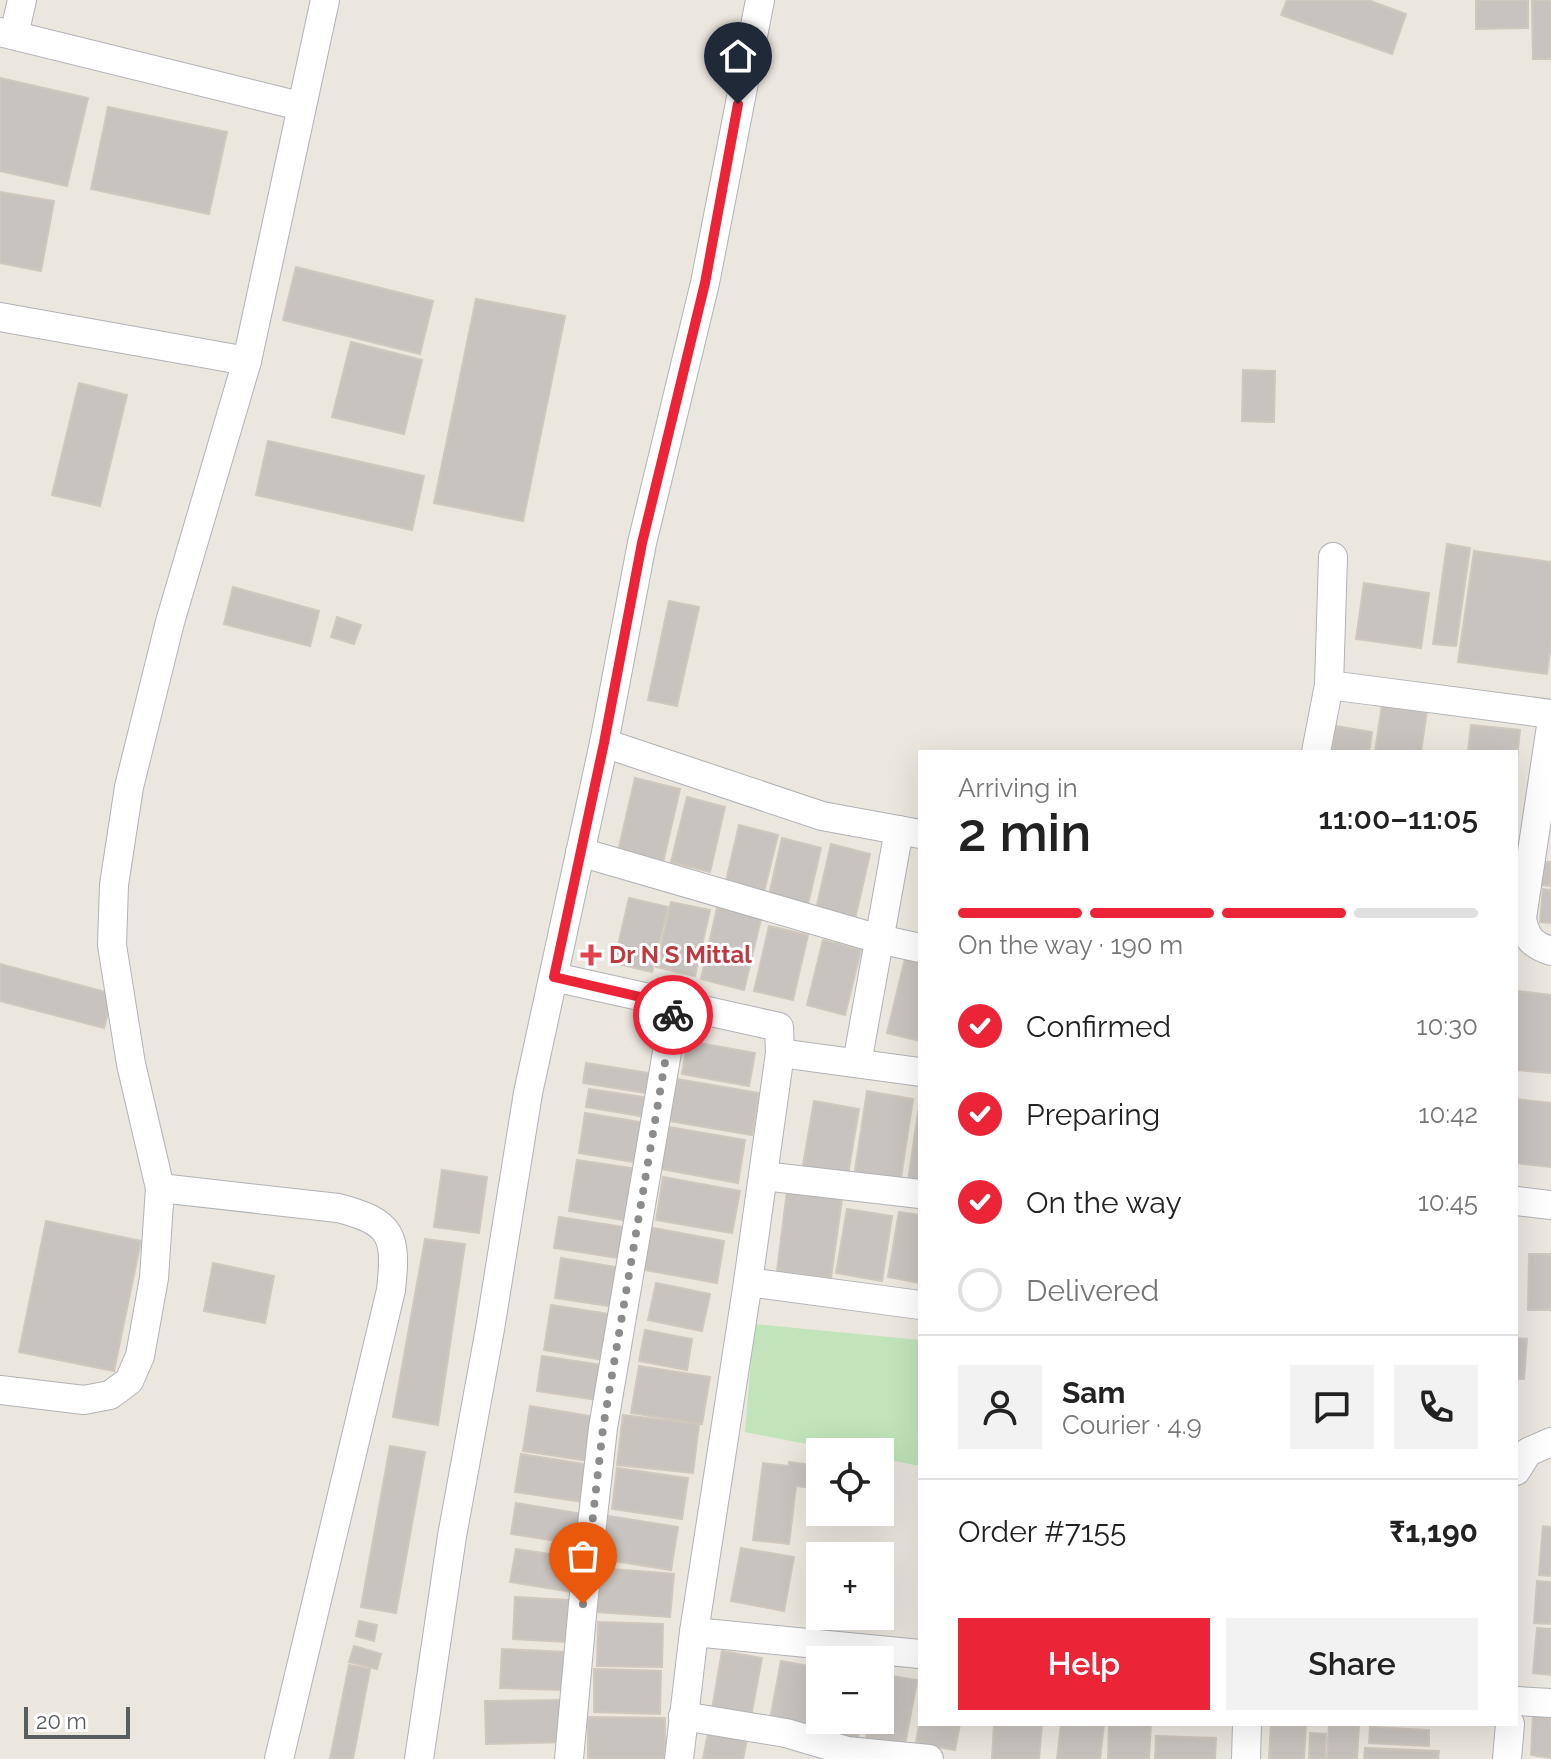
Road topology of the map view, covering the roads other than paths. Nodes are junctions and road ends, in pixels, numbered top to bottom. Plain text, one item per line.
1 (22, 0) edge
2 (325, 0) edge
3 (760, 0) edge
4 (7, 34) edge
5 (300, 106) junction
6 (0, 317) edge
7 (247, 361) junction
8 (1333, 557) dead end
9 (1329, 685) junction
10 (1551, 714) edge
11 (1551, 726) edge
12 (604, 743) junction
13 (1316, 750) edge
14 (909, 832) edge
15 (580, 852) junction
16 (879, 939) junction
17 (918, 948) edge
18 (1551, 951) edge
19 (554, 977) junction
20 (675, 1005) junction
21 (780, 1053) junction
22 (857, 1063) junction
23 (918, 1072) edge
24 (763, 1176) junction
25 (160, 1188) junction
26 (918, 1194) edge
27 (1518, 1201) edge
28 (1551, 1205) edge
29 (748, 1282) junction
30 (918, 1305) edge
31 (0, 1390) edge
32 (1551, 1442) edge
33 (1518, 1468) edge
34 (694, 1632) junction
35 (918, 1654) edge
36 (1518, 1701) edge
37 (1551, 1703) edge
38 (683, 1716) junction
39 (1247, 1726) edge
40 (1510, 1726) edge
41 (279, 1759) edge
42 (419, 1759) edge
43 (569, 1759) edge
44 (679, 1759) edge
45 (929, 1759) edge
46 (1246, 1759) edge
47 (1507, 1759) edge

1 - 4 street
2 - 5 street
3 - 12 street
4 - 5 street
5 - 7 street
6 - 7 street
7 - 25 street
8 - 9 street
9 - 10 street
9 - 13 street
11 - 18 street
12 - 14 street
12 - 15 street
14 - 16 street
15 - 16 street
15 - 19 street
16 - 17 street
16 - 22 street
19 - 20 street
19 - 42 street
20 - 21 street
20 - 43 street
21 - 22 street
21 - 24 street
22 - 23 street
24 - 26 street
24 - 29 street
25 - 31 street
25 - 41 street
27 - 28 street
29 - 30 street
29 - 34 street
32 - 33 street
34 - 35 street
34 - 38 street
36 - 37 street
38 - 44 street
38 - 45 street
39 - 46 street
40 - 47 street

